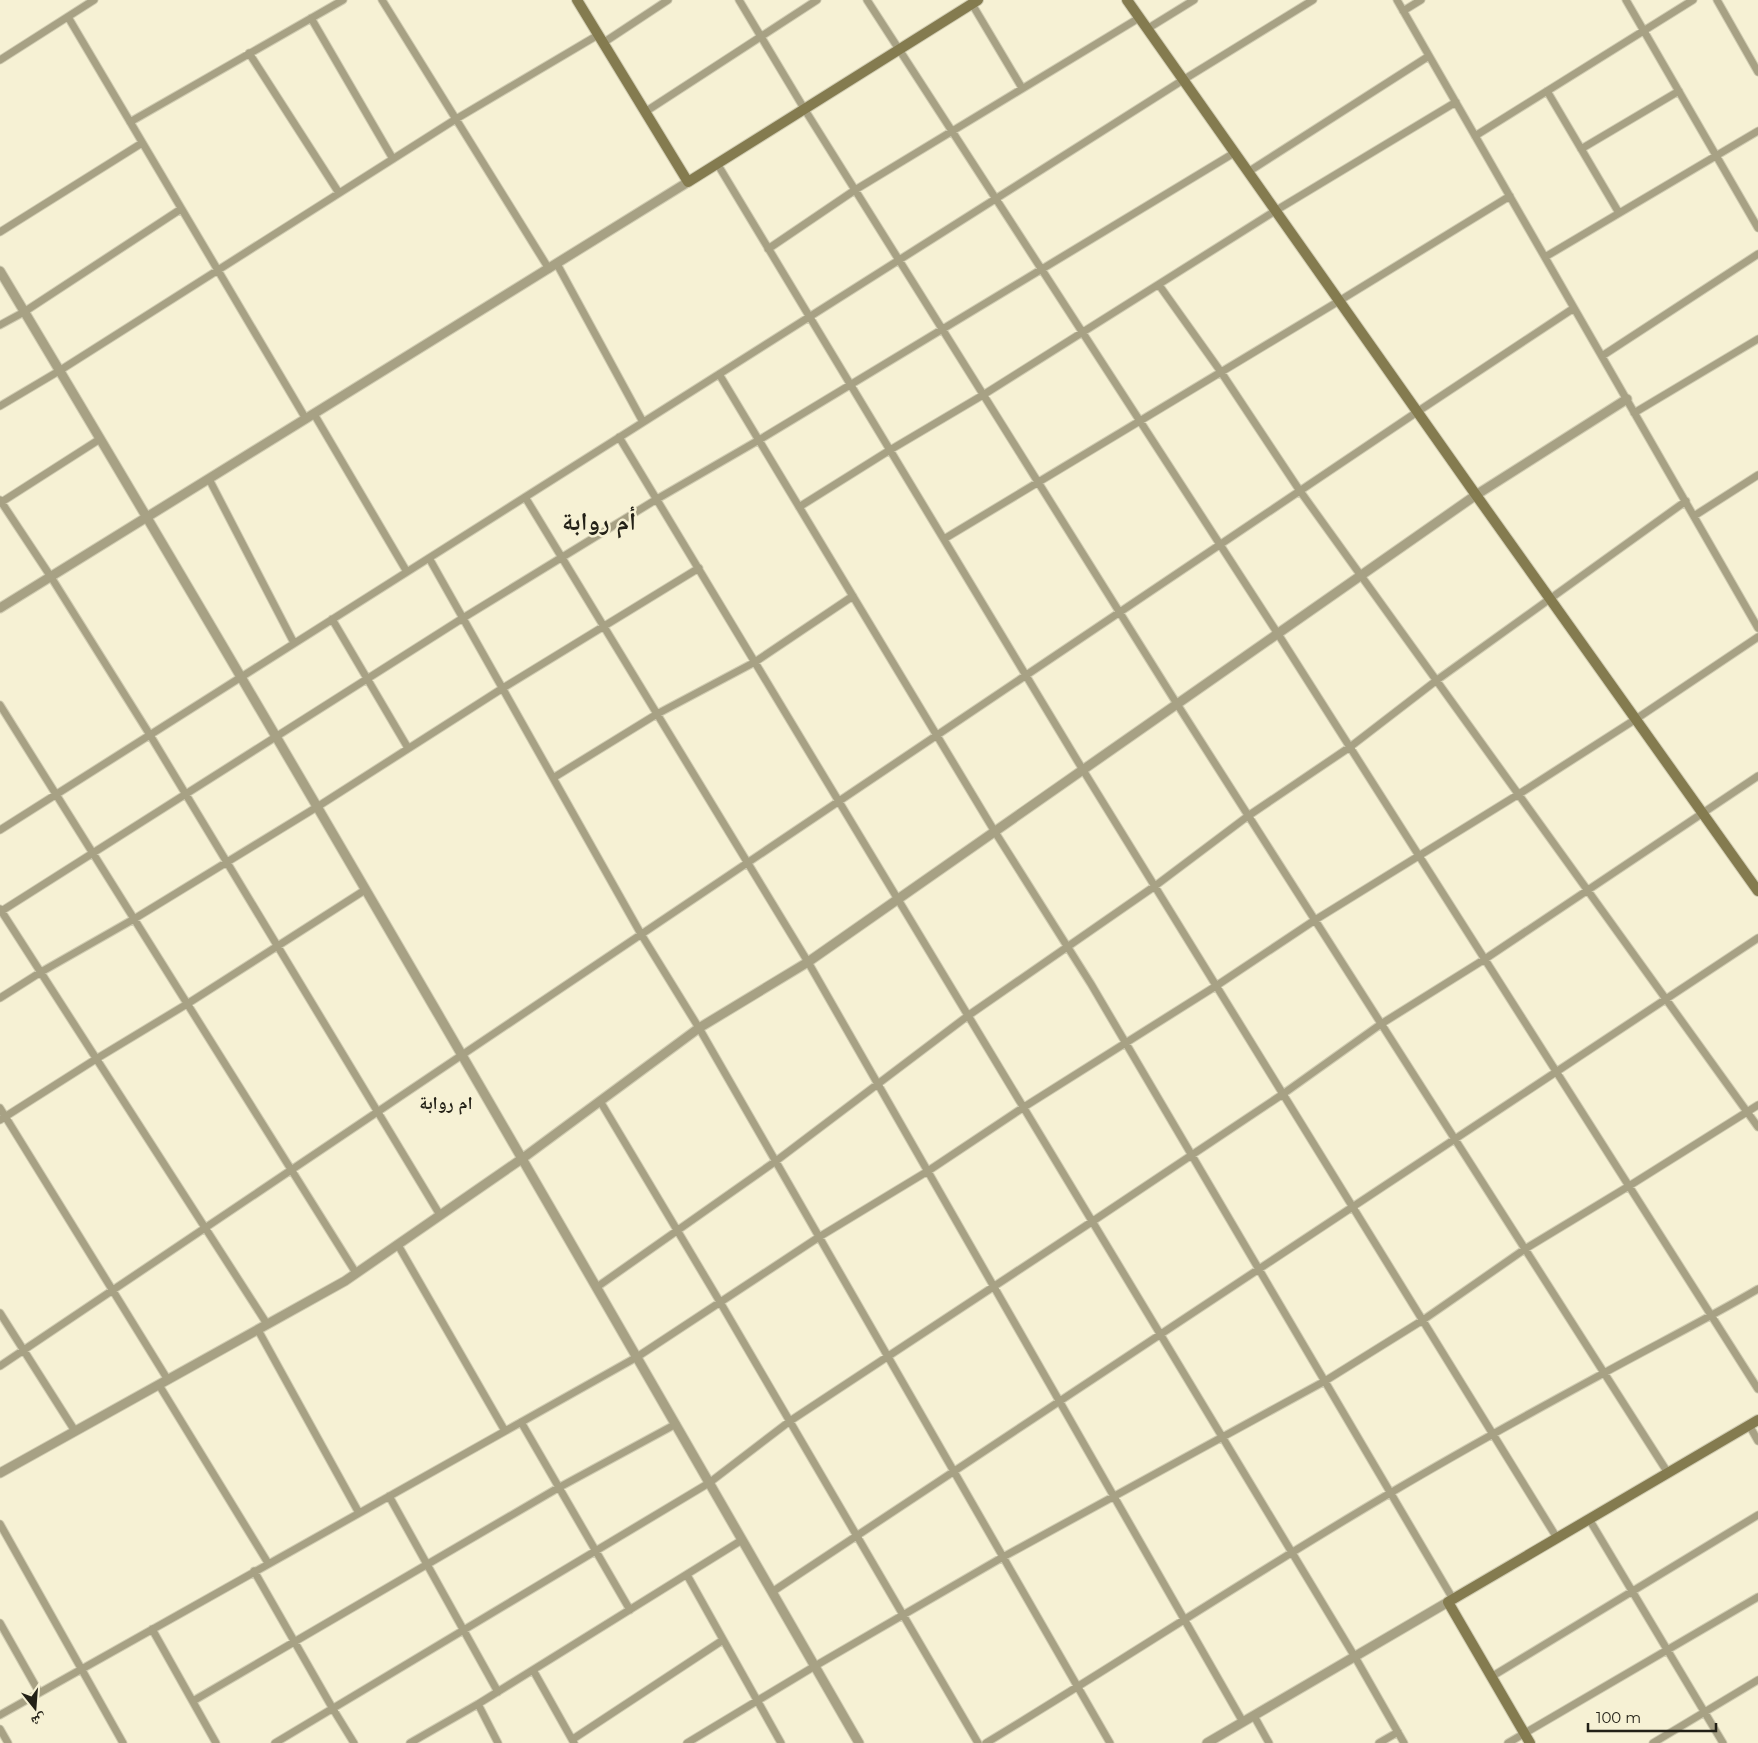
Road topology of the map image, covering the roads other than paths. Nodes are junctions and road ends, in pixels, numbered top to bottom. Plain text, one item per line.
1 (94, 0) edge
2 (343, 0) edge
3 (382, 0) edge
4 (577, 0) edge
5 (668, 0) edge
6 (739, 0) edge
7 (817, 0) edge
8 (867, 0) edge
9 (1126, 0) edge
10 (1194, 0) edge
11 (1313, 0) edge
12 (1397, 0) edge
13 (1422, 0) edge
14 (1626, 0) edge
15 (1693, 0) edge
16 (1717, 0) edge
17 (975, 2) edge
18 (1403, 11) junction
19 (68, 17) junction
20 (310, 18) junction
21 (1139, 18) junction
22 (1147, 30) junction
23 (1643, 31) junction
24 (761, 37) junction
25 (600, 39) junction
26 (899, 50) junction
27 (250, 54) junction
28 (1429, 56) junction
29 (0, 60) edge
30 (1758, 72) edge
31 (1183, 80) junction
32 (1022, 88) junction
33 (1547, 91) junction
34 (1679, 92) junction
35 (1456, 102) junction
36 (805, 110) junction
37 (645, 112) junction
38 (456, 119) junction
39 (130, 122) junction
40 (952, 131) junction
41 (1758, 131) edge
42 (1476, 136) junction
43 (142, 143) junction
44 (1581, 149) junction
45 (1234, 153) junction
46 (1716, 156) junction
47 (393, 159) junction
48 (718, 165) junction
49 (1248, 172) junction
50 (688, 182) junction
51 (855, 190) junction
52 (339, 193) junction
53 (1510, 196) junction
54 (995, 198) junction
55 (181, 209) junction
56 (1275, 211) junction
57 (1618, 213) junction
58 (1758, 228) edge
59 (0, 232) edge
60 (768, 248) junction
61 (1758, 254) edge
62 (1545, 257) junction
63 (899, 260) junction
64 (553, 267) junction
65 (217, 270) junction
66 (1042, 270) junction
67 (0, 272) edge
68 (1159, 285) junction
69 (1339, 301) junction
70 (1574, 308) junction
71 (24, 312) junction
72 (809, 316) junction
73 (0, 325) edge
74 (942, 329) junction
75 (1083, 333) junction
76 (1758, 339) edge
77 (1602, 356) junction
78 (59, 370) junction
79 (1221, 372) junction
80 (719, 374) junction
81 (850, 385) junction
82 (983, 395) junction
83 (1626, 399) junction
84 (0, 406) edge
85 (1417, 412) junction
86 (1634, 413) junction
87 (314, 414) junction
88 (306, 419) junction
89 (1140, 421) junction
90 (644, 422) junction
91 (619, 437) junction
92 (100, 439) junction
93 (759, 440) junction
94 (890, 450) junction
95 (1758, 475) edge
96 (209, 479) junction
97 (1038, 482) junction
98 (1300, 491) junction
99 (1476, 495) junction
100 (525, 497) junction
101 (657, 499) junction
102 (1686, 501) junction
103 (0, 502) edge
104 (799, 507) junction
105 (1694, 516) junction
106 (147, 517) junction
107 (944, 539) junction
108 (1220, 544) junction
109 (562, 557) junction
110 (429, 558) junction
111 (698, 568) junction
112 (407, 572) junction
113 (1362, 575) junction
114 (51, 577) junction
115 (853, 596) junction
116 (1551, 600) junction
117 (0, 608) edge
118 (1119, 612) junction
119 (463, 618) junction
120 (332, 619) junction
121 (604, 626) junction
122 (1758, 628) edge
123 (1278, 634) junction
124 (1758, 637) edge
125 (294, 644) junction
126 (756, 662) junction
127 (1026, 675) junction
128 (241, 677) junction
129 (368, 678) junction
130 (1437, 680) junction
131 (502, 688) junction
132 (1177, 704) junction
133 (0, 705) edge
134 (657, 714) junction
135 (1636, 720) junction
136 (150, 735) junction
137 (936, 735) junction
138 (275, 736) junction
139 (1350, 747) junction
140 (408, 748) junction
141 (1083, 770) junction
142 (1758, 776) edge
143 (553, 778) junction
144 (56, 794) junction
145 (1519, 794) junction
146 (187, 795) junction
147 (840, 800) junction
148 (317, 807) junction
149 (1703, 814) junction
150 (1248, 816) junction
151 (0, 830) edge
152 (995, 832) junction
153 (93, 853) junction
154 (1418, 855) junction
155 (227, 862) junction
156 (748, 862) junction
157 (1155, 886) junction
158 (366, 890) junction
159 (1588, 890) junction
160 (1758, 891) edge
161 (899, 899) junction
162 (1, 911) edge
163 (134, 918) junction
164 (1315, 920) junction
165 (641, 934) junction
166 (1758, 938) edge
167 (278, 946) junction
168 (1067, 946) junction
169 (1485, 959) junction
170 (808, 962) junction
171 (40, 972) junction
172 (1216, 986) junction
173 (0, 998) edge
174 (1666, 999) junction
175 (187, 1004) junction
176 (969, 1015) junction
177 (1382, 1024) junction
178 (699, 1028) junction
179 (1126, 1043) junction
180 (462, 1054) junction
181 (96, 1059) junction
182 (1556, 1072) junction
183 (878, 1084) junction
184 (1283, 1094) junction
185 (600, 1101) junction
186 (1758, 1105) edge
187 (1024, 1107) junction
188 (0, 1108) edge
189 (378, 1111) junction
190 (1747, 1112) junction
191 (3, 1118) edge
192 (1758, 1127) edge
193 (1455, 1139) junction
194 (1192, 1154) junction
195 (523, 1158) junction
196 (776, 1161) junction
197 (291, 1170) junction
198 (928, 1171) junction
199 (1629, 1186) junction
200 (1353, 1207) junction
201 (440, 1215) junction
202 (1093, 1221) junction
203 (205, 1228) junction
204 (678, 1231) junction
205 (819, 1236) junction
206 (398, 1245) junction
207 (1525, 1248) junction
208 (1259, 1269) junction
209 (356, 1274) junction
210 (993, 1286) junction
211 (597, 1287) junction
212 (1758, 1289) edge
213 (113, 1290) junction
214 (720, 1302) junction
215 (0, 1313) edge
216 (1712, 1316) junction
217 (1423, 1320) junction
218 (267, 1324) junction
219 (258, 1330) junction
220 (1161, 1334) junction
221 (24, 1350) junction
222 (888, 1356) junction
223 (637, 1357) junction
224 (0, 1366) edge
225 (1604, 1373) junction
226 (168, 1380) junction
227 (1325, 1381) junction
228 (159, 1386) junction
229 (1758, 1389) edge
230 (1060, 1401) junction
231 (790, 1421) junction
232 (520, 1422) junction
233 (1754, 1423) edge
234 (676, 1424) junction
235 (75, 1431) junction
236 (505, 1431) junction
237 (1493, 1434) junction
238 (1223, 1437) junction
239 (1758, 1441) edge
240 (954, 1472) junction
241 (0, 1473) edge
242 (1668, 1473) junction
243 (710, 1483) junction
244 (558, 1488) junction
245 (1391, 1492) junction
246 (389, 1496) junction
247 (1114, 1497) junction
248 (359, 1513) junction
249 (1758, 1515) edge
250 (1589, 1519) junction
251 (0, 1524) edge
252 (857, 1536) junction
253 (1557, 1538) junction
254 (742, 1540) junction
255 (594, 1552) junction
256 (1293, 1553) junction
257 (1003, 1557) junction
258 (268, 1563) junction
259 (428, 1566) junction
260 (254, 1571) junction
261 (687, 1575) junction
262 (1632, 1591) junction
263 (772, 1592) junction
264 (1758, 1597) edge
265 (1450, 1601) junction
266 (630, 1610) junction
267 (903, 1615) junction
268 (1184, 1619) junction
269 (0, 1623) edge
270 (152, 1629) junction
271 (464, 1630) junction
272 (2, 1632) edge
273 (723, 1640) junction
274 (294, 1641) junction
275 (1667, 1650) junction
276 (1355, 1657) junction
277 (815, 1666) junction
278 (81, 1668) junction
279 (533, 1670) junction
280 (1492, 1677) junction
281 (1758, 1680) edge
282 (1078, 1687) junction
283 (39, 1692) junction
284 (498, 1692) junction
285 (193, 1701) junction
286 (757, 1701) junction
287 (478, 1704) junction
288 (333, 1708) junction
289 (1704, 1712) junction
290 (0, 1715) edge
291 (1254, 1716) junction
292 (1243, 1722) junction
293 (0, 1729) edge
294 (1398, 1732) junction
295 (1524, 1733) junction
296 (574, 1741) edge
297 (8, 1743) edge
298 (123, 1743) edge
299 (216, 1743) edge
300 (275, 1743) edge
301 (354, 1743) edge
302 (410, 1743) edge
303 (498, 1743) edge
304 (687, 1743) edge
305 (781, 1743) edge
306 (859, 1743) edge
307 (978, 1743) edge
308 (986, 1743) edge
309 (1110, 1743) edge
310 (1207, 1743) edge
311 (1269, 1743) edge
312 (1379, 1743) edge
313 (1404, 1743) edge
314 (1508, 1743) edge
315 (1530, 1743) edge
316 (1653, 1743) edge
317 (1723, 1743) edge

1 - 19 street
2 - 20 street
3 - 38 street
4 - 25 main road
5 - 25 street
6 - 24 street
7 - 24 street
8 - 26 street
9 - 21 main road
10 - 22 street
11 - 31 street
12 - 18 street
13 - 18 street
14 - 23 street
15 - 23 street
16 - 30 street
17 - 26 main road
17 - 32 street
18 - 28 street
19 - 29 street
19 - 39 street
20 - 27 street
20 - 47 street
21 - 22 main road
21 - 32 street
22 - 31 main road
23 - 33 street
23 - 34 street
24 - 36 street
24 - 37 street
25 - 37 main road
25 - 38 street
26 - 36 main road
26 - 40 street
27 - 39 street
27 - 52 street
28 - 35 street
28 - 49 street
31 - 45 main road
31 - 54 street
32 - 40 street
33 - 42 street
33 - 44 street
34 - 44 street
34 - 46 street
35 - 42 street
35 - 56 street
36 - 48 main road
36 - 51 street
37 - 50 main road
38 - 47 street
38 - 64 street
39 - 43 street
40 - 51 street
40 - 54 street
41 - 46 street
42 - 53 street
43 - 55 street
43 - 59 street
44 - 57 street
45 - 49 main road
45 - 66 street
46 - 57 street
46 - 58 street
47 - 52 street
48 - 50 main road
48 - 60 street
49 - 56 main road
50 - 64 street
51 - 60 street
51 - 63 street
52 - 65 street
53 - 62 street
53 - 69 street
54 - 63 street
54 - 66 street
55 - 65 street
55 - 71 street
56 - 68 street
56 - 69 main road
57 - 62 street
60 - 72 street
61 - 77 street
62 - 70 street
63 - 72 street
63 - 74 street
64 - 87 street
64 - 90 street
65 - 78 street
65 - 88 street
66 - 74 street
66 - 75 street
67 - 71 street
68 - 75 street
68 - 79 street
69 - 79 street
69 - 85 main road
70 - 77 street
70 - 85 street
71 - 73 street
71 - 78 street
72 - 80 street
72 - 81 street
74 - 81 street
74 - 82 street
75 - 82 street
75 - 89 street
76 - 86 street
77 - 83 street
78 - 84 street
78 - 92 street
79 - 89 street
79 - 98 street
80 - 90 street
80 - 93 street
81 - 93 street
81 - 94 street
82 - 94 street
82 - 97 street
83 - 86 street
83 - 99 street
85 - 98 street
85 - 99 main road
86 - 102 street
87 - 88 street
87 - 112 street
88 - 96 street
89 - 97 street
89 - 108 street
90 - 91 street
91 - 100 street
91 - 101 street
92 - 103 street
92 - 106 street
93 - 101 street
93 - 104 street
94 - 104 street
94 - 107 street
95 - 105 street
96 - 106 street
96 - 125 street
97 - 107 street
97 - 118 street
98 - 108 street
98 - 113 street
99 - 113 street
99 - 116 main road
100 - 109 street
100 - 110 street
101 - 109 street
101 - 111 street
102 - 105 street
102 - 116 street
103 - 114 street
104 - 115 street
105 - 122 street
106 - 114 street
106 - 128 street
107 - 127 street
108 - 118 street
108 - 123 street
109 - 119 street
109 - 121 street
110 - 112 street
110 - 119 street
111 - 121 street
111 - 126 street
112 - 120 street
113 - 123 street
113 - 130 street
114 - 117 street
114 - 136 street
115 - 126 street
115 - 137 street
116 - 130 street
116 - 135 main road
118 - 127 street
118 - 132 street
119 - 129 street
119 - 131 street
120 - 125 street
120 - 129 street
121 - 131 street
121 - 134 street
123 - 132 street
123 - 139 street
124 - 135 street
125 - 128 street
126 - 134 street
126 - 147 street
127 - 137 street
127 - 141 street
128 - 136 street
128 - 138 street
129 - 138 street
129 - 140 street
130 - 139 street
130 - 145 street
131 - 140 street
131 - 143 street
132 - 141 street
132 - 150 street
133 - 144 street
134 - 143 street
134 - 156 street
135 - 145 street
135 - 149 main road
136 - 144 street
136 - 146 street
137 - 147 street
137 - 152 street
138 - 146 street
138 - 148 street
139 - 150 street
139 - 154 street
140 - 148 street
141 - 152 street
141 - 157 street
142 - 149 street
143 - 165 street
144 - 151 street
144 - 153 street
145 - 154 street
145 - 159 street
146 - 153 street
146 - 155 street
147 - 156 street
147 - 161 street
148 - 155 street
148 - 158 street
149 - 159 street
149 - 160 main road
150 - 157 street
150 - 164 street
152 - 161 street
152 - 168 street
153 - 162 street
153 - 163 street
154 - 164 street
154 - 169 street
155 - 163 street
155 - 167 street
156 - 165 street
156 - 170 street
157 - 168 street
157 - 172 street
158 - 167 street
158 - 180 street
159 - 169 street
159 - 174 street
161 - 170 street
161 - 176 street
162 - 171 street
163 - 171 street
163 - 175 street
164 - 172 street
164 - 177 street
165 - 178 street
165 - 180 street
166 - 174 street
167 - 175 street
167 - 189 street
168 - 176 street
168 - 179 street
169 - 177 street
169 - 182 street
170 - 178 street
170 - 183 street
171 - 173 street
171 - 181 street
172 - 179 street
172 - 184 street
174 - 182 street
174 - 190 street
175 - 181 street
175 - 197 street
176 - 183 street
176 - 187 street
177 - 184 street
177 - 193 street
178 - 185 street
178 - 196 street
179 - 187 street
179 - 194 street
180 - 189 street
180 - 195 street
181 - 191 street
181 - 203 street
182 - 193 street
182 - 199 street
183 - 196 street
183 - 198 street
184 - 194 street
184 - 200 street
185 - 195 street
185 - 204 street
186 - 190 street
187 - 198 street
187 - 202 street
188 - 191 street
189 - 197 street
189 - 201 street
190 - 192 street
190 - 199 street
191 - 213 street
193 - 200 street
193 - 207 street
194 - 202 street
194 - 208 street
195 - 201 street
195 - 211 street
196 - 204 street
196 - 205 street
197 - 203 street
197 - 209 street
198 - 205 street
198 - 210 street
199 - 207 street
199 - 216 street
200 - 208 street
200 - 217 street
201 - 206 street
202 - 210 street
202 - 220 street
203 - 213 street
203 - 218 street
204 - 211 street
204 - 214 street
205 - 214 street
205 - 222 street
206 - 209 street
206 - 236 street
207 - 217 street
207 - 225 street
208 - 220 street
208 - 227 street
209 - 218 street
210 - 222 street
210 - 230 street
211 - 223 street
212 - 216 street
213 - 221 street
213 - 226 street
214 - 223 street
214 - 231 street
215 - 221 street
216 - 225 street
216 - 229 street
217 - 227 street
217 - 237 street
218 - 219 street
219 - 226 street
219 - 248 street
220 - 230 street
220 - 238 street
221 - 224 street
221 - 235 street
222 - 231 street
222 - 240 street
223 - 232 street
223 - 234 street
225 - 237 street
225 - 242 street
226 - 228 street
227 - 238 street
227 - 245 street
228 - 235 street
228 - 258 street
230 - 240 street
230 - 247 street
231 - 243 street
231 - 252 street
232 - 236 street
232 - 244 street
233 - 239 street
233 - 242 main road
234 - 243 street
234 - 244 street
235 - 241 street
236 - 246 street
237 - 245 street
237 - 253 street
238 - 247 street
238 - 256 street
240 - 252 street
240 - 257 street
242 - 250 main road
243 - 254 street
243 - 255 street
244 - 255 street
244 - 259 street
245 - 256 street
245 - 265 street
246 - 248 street
246 - 259 street
247 - 257 street
247 - 268 street
248 - 258 street
249 - 262 street
250 - 253 main road
250 - 262 street
251 - 278 street
252 - 263 street
252 - 267 street
253 - 265 main road
254 - 261 street
254 - 263 street
255 - 266 street
255 - 271 street
256 - 268 street
256 - 276 street
257 - 267 street
257 - 282 street
258 - 260 street
259 - 271 street
259 - 274 street
260 - 270 street
260 - 274 street
261 - 266 street
261 - 273 street
262 - 275 street
262 - 280 street
263 - 277 street
264 - 275 street
265 - 276 street
265 - 280 main road
266 - 279 street
267 - 277 street
267 - 307 street
268 - 282 street
268 - 292 street
269 - 272 street
270 - 278 street
270 - 285 street
271 - 284 street
271 - 288 street
272 - 283 street
273 - 286 street
273 - 296 street
274 - 285 street
274 - 288 street
275 - 289 street
275 - 295 street
276 - 291 street
276 - 294 street
277 - 286 street
277 - 306 street
278 - 283 street
278 - 298 street
279 - 284 street
279 - 296 street
280 - 295 main road
281 - 289 street
282 - 308 street
282 - 309 street
283 - 290 street
284 - 287 street
285 - 299 street
286 - 304 street
286 - 305 street
287 - 302 street
287 - 303 street
288 - 300 street
288 - 301 street
289 - 316 street
289 - 317 street
291 - 292 street
291 - 311 street
292 - 310 street
293 - 297 street
294 - 312 street
294 - 313 street
295 - 314 street
295 - 315 main road

